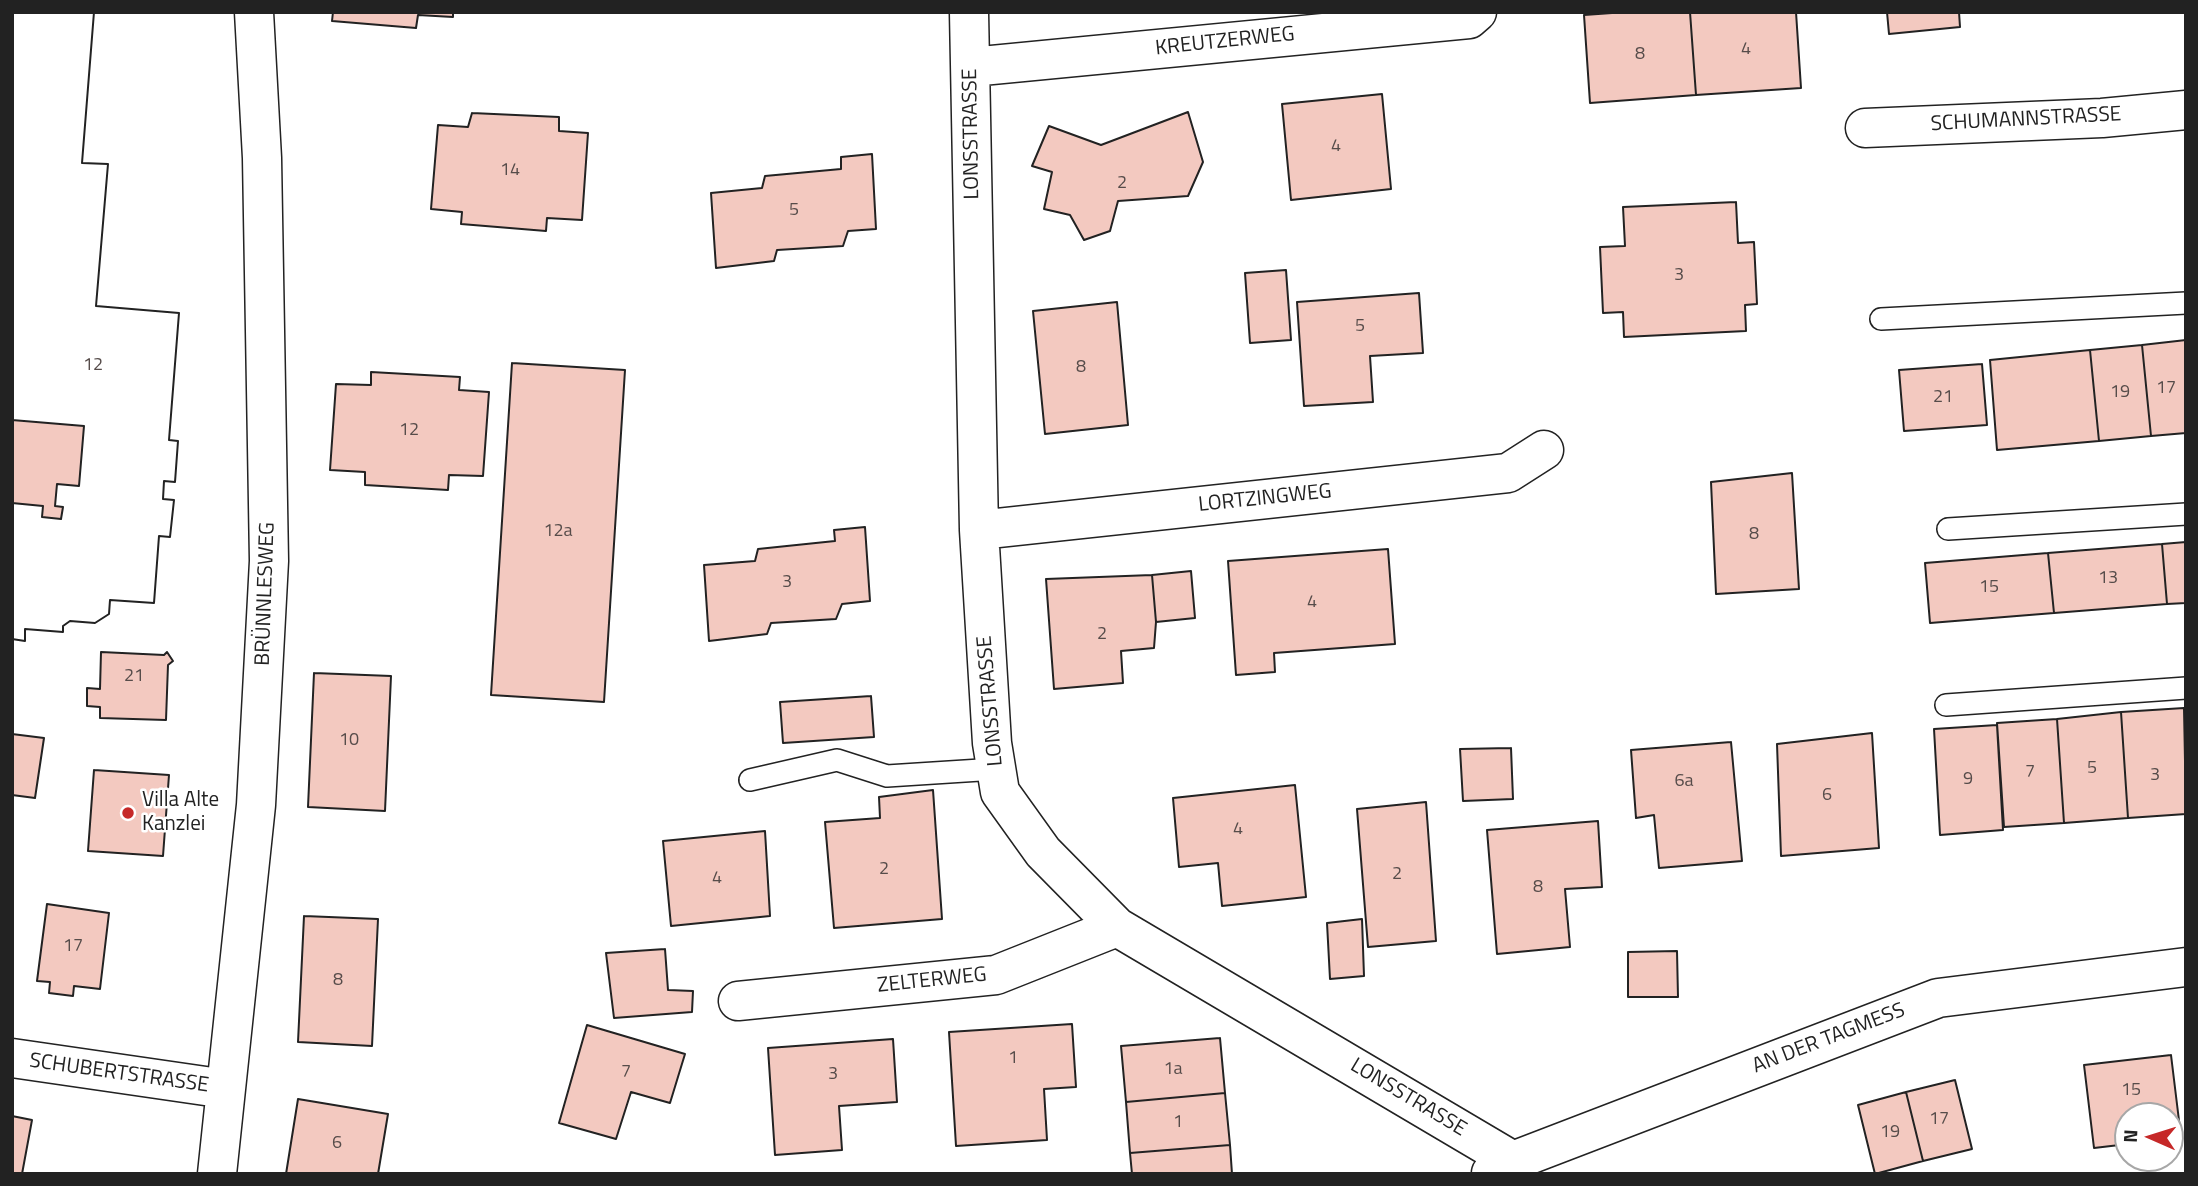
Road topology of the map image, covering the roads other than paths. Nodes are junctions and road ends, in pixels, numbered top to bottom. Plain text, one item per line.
1 (254, 12) edge
2 (969, 12) edge
3 (1477, 12) edge
4 (971, 67) junction
5 (2186, 110) edge
6 (1865, 128) dead end
7 (2186, 303) edge
8 (1881, 319) dead end
9 (1544, 450) dead end
10 (2186, 514) edge
11 (979, 530) junction
12 (1948, 530) dead end
13 (2186, 688) edge
14 (1946, 705) dead end
15 (996, 769) junction
16 (750, 780) dead end
17 (1117, 927) junction
18 (2186, 967) edge
19 (738, 1002) dead end
20 (12, 1058) edge
21 (226, 1089) junction
22 (1506, 1169) edge
23 (216, 1174) edge

1 - 21 street, BRÜNNLESWEG
2 - 4 street, LONSSTRASSE
3 - 4 street, KREUTZERWEG
4 - 11 street, LONSSTRASSE
5 - 6 street, SCHUMANNSTRASSE
7 - 8 lane
9 - 11 street, LORTZINGWEG
10 - 12 lane
11 - 15 street, LONSSTRASSE
13 - 14 lane
15 - 16 lane
15 - 17 street, LONSSTRASSE
17 - 19 street, ZELTERWEG
17 - 22 street, LONSSTRASSE
18 - 22 street, AN DER TAGMESS
20 - 21 street, SCHUBERTSTRASSE
21 - 23 street, BRÜNNLESWEG

